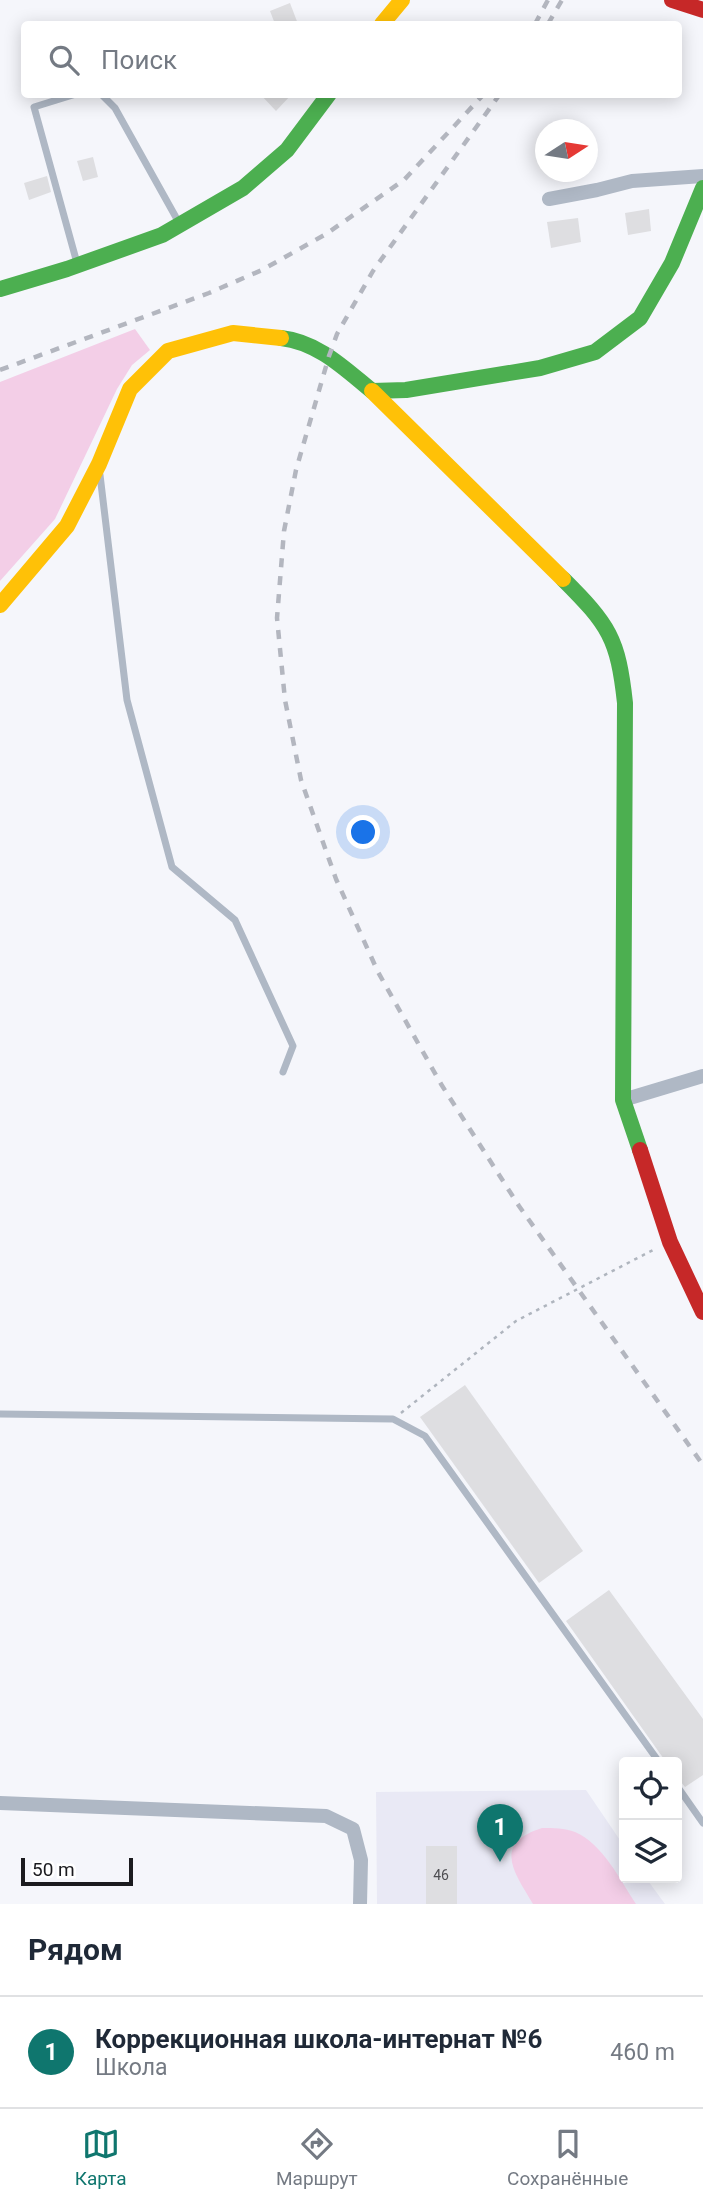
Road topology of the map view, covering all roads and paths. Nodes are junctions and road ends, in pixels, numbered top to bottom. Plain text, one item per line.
1 (402, 0) edge
2 (672, 0) edge
3 (703, 10) edge
4 (384, 21) edge
5 (63, 98) edge
6 (105, 98) edge
7 (326, 98) edge
8 (703, 176) edge
9 (703, 188) edge
10 (550, 199) dead end
11 (180, 225) junction
12 (77, 265) junction
13 (0, 289) edge
14 (372, 391) junction
15 (99, 464) junction
16 (0, 605) edge
17 (283, 1072) dead end
18 (703, 1076) edge
19 (623, 1100) junction
20 (670, 1242) junction
21 (703, 1312) edge
22 (0, 1414) edge
23 (393, 1419) junction
24 (655, 1757) edge
25 (682, 1793) edge
26 (0, 1803) edge
27 (703, 1823) edge
28 (360, 1904) edge

1 - 4 street
2 - 3 street
5 - 12 lane
6 - 11 lane
7 - 11 street
8 - 10 street
9 - 14 street
11 - 12 street
12 - 13 street
14 - 15 street
14 - 19 street
15 - 16 street
15 - 17 lane
18 - 19 street
19 - 20 street
20 - 21 street
20 - 23 path
22 - 23 lane
23 - 24 lane
25 - 27 lane
26 - 28 street

